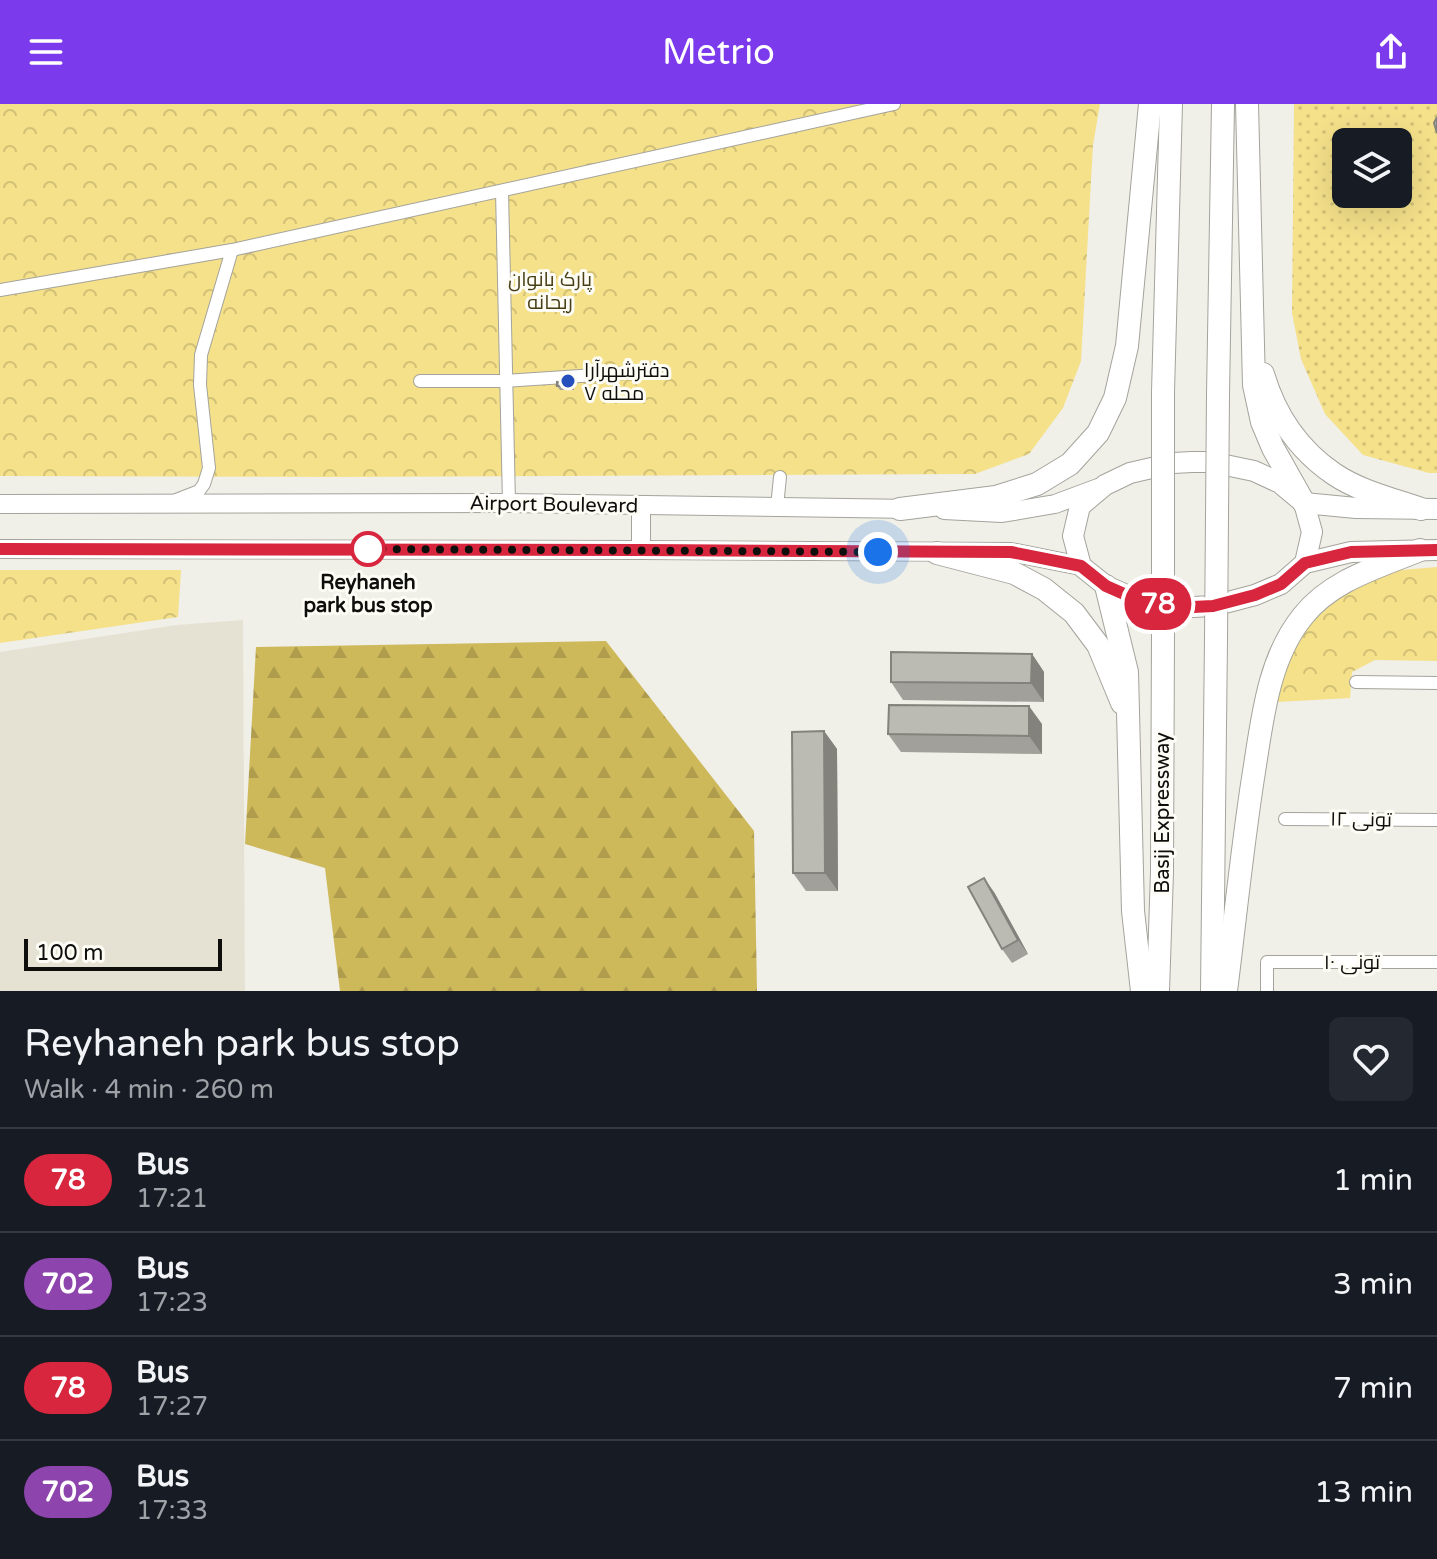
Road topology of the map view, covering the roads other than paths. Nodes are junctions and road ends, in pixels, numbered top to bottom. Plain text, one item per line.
1 (894, 104) edge
2 (1150, 104) edge
3 (1171, 104) edge
4 (1223, 104) edge
5 (1247, 104) edge
6 (502, 191) junction
7 (232, 250) junction
8 (0, 290) edge
9 (1254, 340) junction
10 (656, 371) dead end
11 (420, 381) dead end
12 (505, 381) junction
13 (780, 477) dead end
14 (1105, 485) junction
15 (170, 502) junction
16 (509, 503) junction
17 (1304, 503) junction
18 (0, 504) edge
19 (641, 505) junction
20 (777, 507) junction
21 (900, 509) junction
22 (1429, 509) edge
23 (0, 549) edge
24 (641, 550) junction
25 (1428, 550) edge
26 (937, 553) junction
27 (1305, 563) junction
28 (1081, 566) junction
29 (1106, 586) junction
30 (1356, 682) dead end
31 (1437, 683) edge
32 (1129, 721) junction
33 (1285, 819) dead end
34 (1437, 820) edge
35 (1437, 962) edge
36 (1142, 991) edge
37 (1158, 991) edge
38 (1212, 991) edge
39 (1226, 991) edge
40 (1267, 991) edge

1 - 6 street
2 - 21 highway
3 - 37 highway, Basij Expressway, bridge
4 - 38 highway, bridge
5 - 9 highway
6 - 7 street
6 - 12 street
7 - 8 street
7 - 15 street
9 - 17 highway
9 - 22 highway
10 - 12 street
11 - 12 street
12 - 16 street
13 - 20 street
14 - 17 main road
14 - 21 main road, Airport Boulevard
14 - 28 main road
15 - 16 main road, Airport Boulevard
15 - 18 main road, Airport Boulevard
16 - 19 main road, Airport Boulevard
17 - 22 main road
17 - 27 main road
19 - 20 main road, Airport Boulevard
19 - 24 main road
20 - 21 main road, Airport Boulevard
23 - 24 main road
24 - 26 main road
25 - 27 main road
25 - 39 highway
26 - 28 main road
26 - 32 highway
27 - 29 main road
28 - 29 main road
29 - 32 highway
30 - 31 street
32 - 36 highway
33 - 34 street, تونی ۱۲
35 - 40 street, تونی ۱۰

